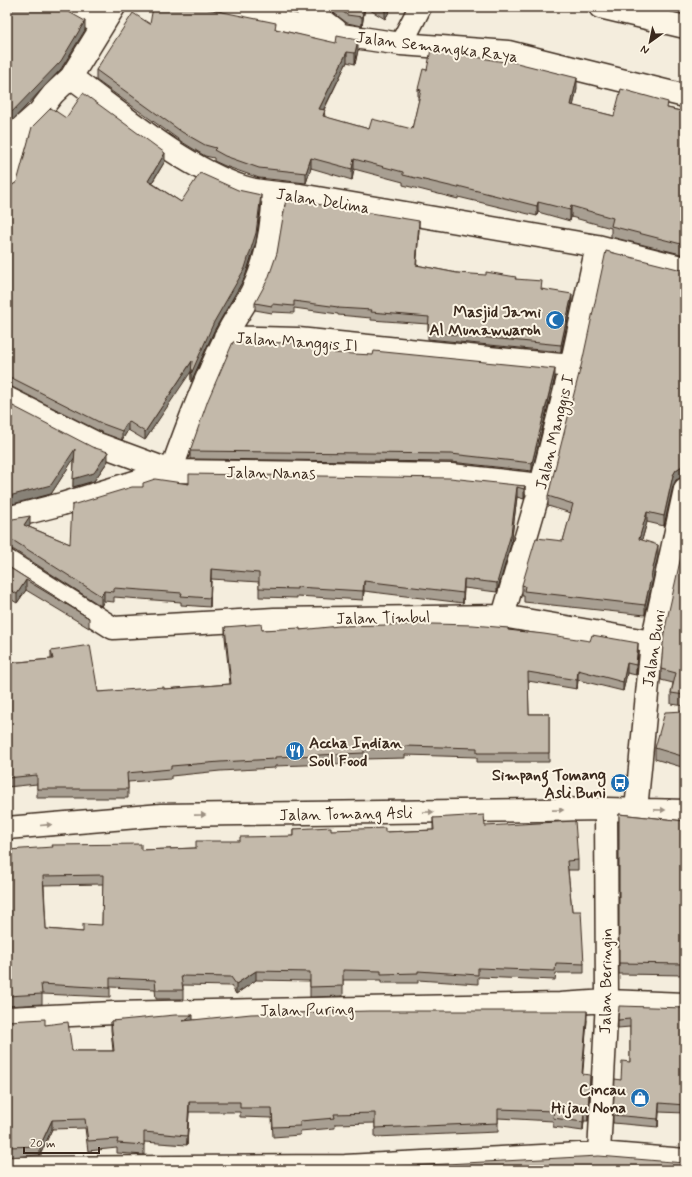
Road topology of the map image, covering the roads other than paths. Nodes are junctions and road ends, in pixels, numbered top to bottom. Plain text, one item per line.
1 (68, 7) edge
2 (211, 7) edge
3 (306, 7) edge
4 (420, 7) edge
5 (600, 7) edge
6 (647, 13) edge
7 (108, 16) edge
8 (685, 27) edge
9 (341, 35) junction
10 (401, 44) junction
11 (71, 77) junction
12 (685, 96) edge
13 (14, 126) edge
14 (7, 183) edge
15 (274, 193) junction
16 (597, 246) junction
17 (685, 268) edge
18 (225, 337) junction
19 (571, 366) junction
20 (7, 398) edge
21 (171, 471) junction
22 (541, 485) junction
23 (685, 489) edge
24 (7, 518) edge
25 (7, 561) edge
26 (503, 616) junction
27 (652, 642) junction
28 (606, 809) junction
29 (636, 810) junction
30 (685, 811) edge
31 (7, 828) edge
32 (607, 1001) junction
33 (685, 1004) edge
34 (7, 1018) edge
35 (599, 1153) junction
36 (685, 1160) edge
37 (497, 1164) edge
38 (7, 1168) edge
39 (345, 1168) edge

1 - 7 street
2 - 9 street, Jalan Semangka Raya
3 - 9 street
4 - 10 street
5 - 6 street
6 - 8 street
7 - 11 street
9 - 10 street, Jalan Semangka Raya
10 - 12 street, Jalan Semangka Raya
11 - 13 street
11 - 15 street, Jalan Delima
13 - 14 street
15 - 16 street, Jalan Delima
15 - 18 street
16 - 17 street, Jalan Delima
16 - 19 street, Jalan Manggis I
18 - 19 street, Jalan Manggis II
18 - 21 street, Jalan Manggis II
19 - 22 street, Jalan Manggis I
20 - 21 street
21 - 22 street, Jalan Nanas
21 - 24 street, Jalan Nanas
22 - 26 street, Jalan Manggis I
23 - 27 street, Jalan Buni
25 - 26 street, Jalan Timbul
26 - 27 street, Jalan Timbul
27 - 29 street, Jalan Buni
28 - 29 street, Jalan Tomang Asli
31 -> 28 street, Jalan Tomang Asli
28 - 32 street, Jalan Beringin
29 -> 30 street, Jalan Tomang Asli
32 - 33 street, Jalan Puring
32 - 34 street, Jalan Puring
32 - 35 street, Jalan Beringin
35 - 36 street
35 - 37 street
37 - 39 street
38 - 39 street

